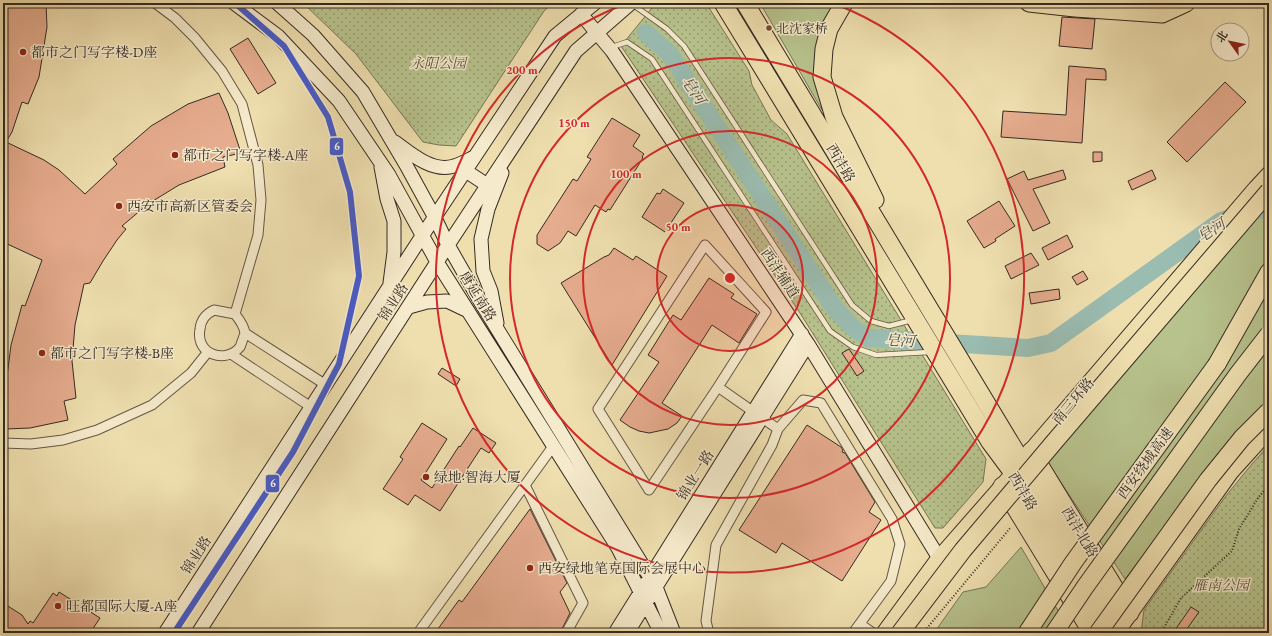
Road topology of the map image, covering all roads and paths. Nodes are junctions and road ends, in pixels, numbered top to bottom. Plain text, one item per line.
1 (234, 3) edge
2 (277, 3) edge
3 (595, 3) edge
4 (631, 3) edge
5 (724, 3) edge
6 (745, 3) edge
7 (844, 3) edge
8 (1029, 3) edge
9 (1186, 3) edge
10 (160, 4) edge
11 (581, 14) junction
12 (597, 33) junction
13 (610, 48) junction
14 (390, 139) junction
15 (510, 150) junction
16 (474, 157) junction
17 (380, 161) junction
18 (466, 171) junction
19 (1269, 174) edge
20 (487, 185) junction
21 (1262, 190) edge
22 (435, 218) junction
23 (422, 236) junction
24 (448, 245) junction
25 (437, 262) junction
26 (1269, 272) edge
27 (390, 287) junction
28 (1269, 297) edge
29 (925, 302) junction
30 (409, 307) junction
31 (468, 311) junction
32 (235, 314) junction
33 (915, 320) junction
34 (498, 331) junction
35 (245, 333) junction
36 (1269, 334) edge
37 (805, 339) junction
38 (934, 351) junction
39 (207, 353) junction
40 (231, 354) junction
41 (1217, 364) junction
42 (326, 384) junction
43 (718, 387) junction
44 (311, 407) junction
45 (1269, 412) edge
46 (758, 414) junction
47 (778, 429) junction
48 (1269, 430) edge
49 (3, 443) edge
50 (554, 445) junction
51 (1017, 468) junction
52 (1269, 484) edge
53 (525, 485) junction
54 (1012, 525) dead end
55 (939, 558) junction
56 (653, 582) junction
57 (643, 597) junction
58 (1130, 613) junction
59 (860, 624) junction
60 (1116, 632) edge
61 (165, 633) edge
62 (198, 633) edge
63 (418, 633) edge
64 (566, 633) edge
65 (615, 633) edge
66 (627, 633) edge
67 (661, 633) edge
68 (674, 633) edge
69 (709, 633) edge
70 (853, 633) edge
71 (873, 633) edge
72 (884, 633) edge
73 (900, 633) edge
74 (923, 633) edge
75 (1027, 633) edge
76 (1054, 633) edge
77 (1092, 633) edge
78 (1098, 633) edge
79 (1161, 633) edge

1 - 17 main road, 唐延南路
2 - 14 main road, 唐延南路
3 - 11 main road, 锦业路
4 - 12 main road, 锦业路
4 - 33 lane
5 - 33 highway, 西沣路
6 - 29 highway, 西沣路
7 - 29 highway
8 - 9 highway
10 - 32 street
11 - 12 main road, 西沣辅道
11 - 16 main road, 锦业路
12 - 13 main road, 西沣辅道
12 - 15 main road, 锦业路
13 - 37 main road, 西沣辅道
13 - 38 lane
14 - 16 main road
14 - 22 main road, 唐延南路
15 - 20 main road, 锦业路
15 - 34 main road
16 - 18 main road, 锦业路
17 - 23 main road, 唐延南路
17 - 27 main road
18 - 20 main road
18 - 22 main road, 锦业路
19 - 21 main road, 南三环路
20 - 24 main road, 锦业路
21 - 51 main road, 南三环路
21 - 73 highway, 南三环路, bridge
22 - 23 main road, 锦业路
22 - 24 main road, 唐延南路
23 - 25 main road, 唐延南路
23 - 27 main road, 锦业路
24 - 25 main road, 锦业路
24 - 34 main road, 唐延南路
25 - 30 main road, 锦业路
25 - 31 main road, 唐延南路
26 - 41 highway
27 - 42 main road, 锦业路
28 - 41 highway, 西安绕城高速
29 - 51 highway, 西沣路
30 - 31 main road
30 - 62 main road, 锦业路
31 - 50 main road, 唐延南路
32 - 35 street
32 - 39 street
33 - 38 highway
34 - 56 main road, 唐延南路
35 - 40 street
35 - 42 street
36 - 76 highway, 西安绕城高速, bridge
37 - 46 main road, 锦业一路
37 - 55 main road, 西沣辅道
38 - 51 highway, 西沣路
39 - 40 street
39 - 49 street
40 - 44 street
41 - 75 highway, 西安绕城高速, bridge
42 - 44 main road, 锦业路
43 - 43 street
43 - 46 street
44 - 61 main road, 锦业路
45 - 78 highway, bridge
46 - 47 street
46 - 56 main road, 锦业一路
47 - 59 street
47 - 69 street
48 - 58 main road
50 - 53 street
50 - 57 main road, 唐延南路
51 - 55 main road, 南三环路
51 - 58 highway, 西沣北路
51 - 60 highway, 西沣路
51 - 77 highway
52 - 79 path
53 - 63 street
53 - 64 street
54 - 74 path
55 - 72 main road, 南三环路
56 - 57 main road, 锦业一路
56 - 68 main road, 唐延南路
57 - 65 main road, 锦业一路
57 - 66 main road, 锦业一路
57 - 67 main road, 唐延南路
58 - 60 main road
59 - 70 street
59 - 71 street

